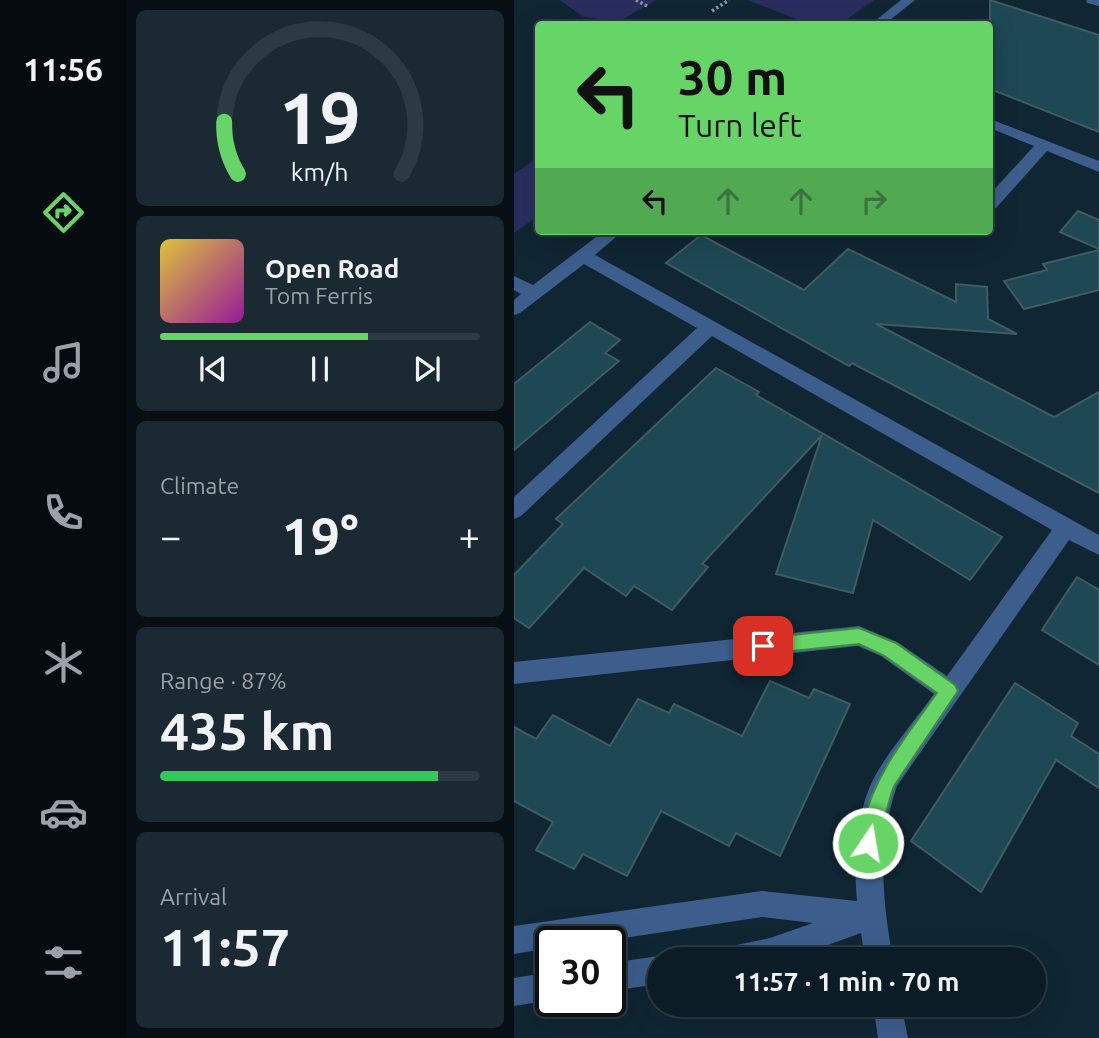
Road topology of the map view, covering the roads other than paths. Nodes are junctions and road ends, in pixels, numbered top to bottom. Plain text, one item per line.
1 (909, 0) edge
2 (1092, 0) edge
3 (1098, 2) edge
4 (881, 21) edge
5 (993, 124) edge
6 (1044, 145) junction
7 (1098, 167) edge
8 (993, 201) edge
9 (610, 235) edge
10 (584, 256) junction
11 (514, 282) edge
12 (534, 294) junction
13 (514, 309) edge
14 (711, 327) junction
15 (514, 510) edge
16 (1066, 527) junction
17 (1098, 546) edge
18 (514, 673) edge
19 (949, 691) junction
20 (871, 916) junction
21 (514, 940) edge
22 (786, 947) edge
23 (877, 947) edge
24 (647, 972) edge
25 (626, 975) edge
26 (535, 989) edge
27 (514, 992) edge
28 (889, 1017) edge
29 (893, 1038) edge

1 - 4 street
2 - 3 street
5 - 6 street
6 - 7 street
6 - 8 street
9 - 10 street
10 - 12 street
10 - 14 street
11 - 12 street
12 - 13 street
14 - 15 street
14 - 16 street
16 - 17 street
16 - 19 street
18 - 19 street
19 - 20 street
20 - 21 street
20 - 22 street
20 - 23 street
24 - 25 street
26 - 27 street
28 - 29 street

